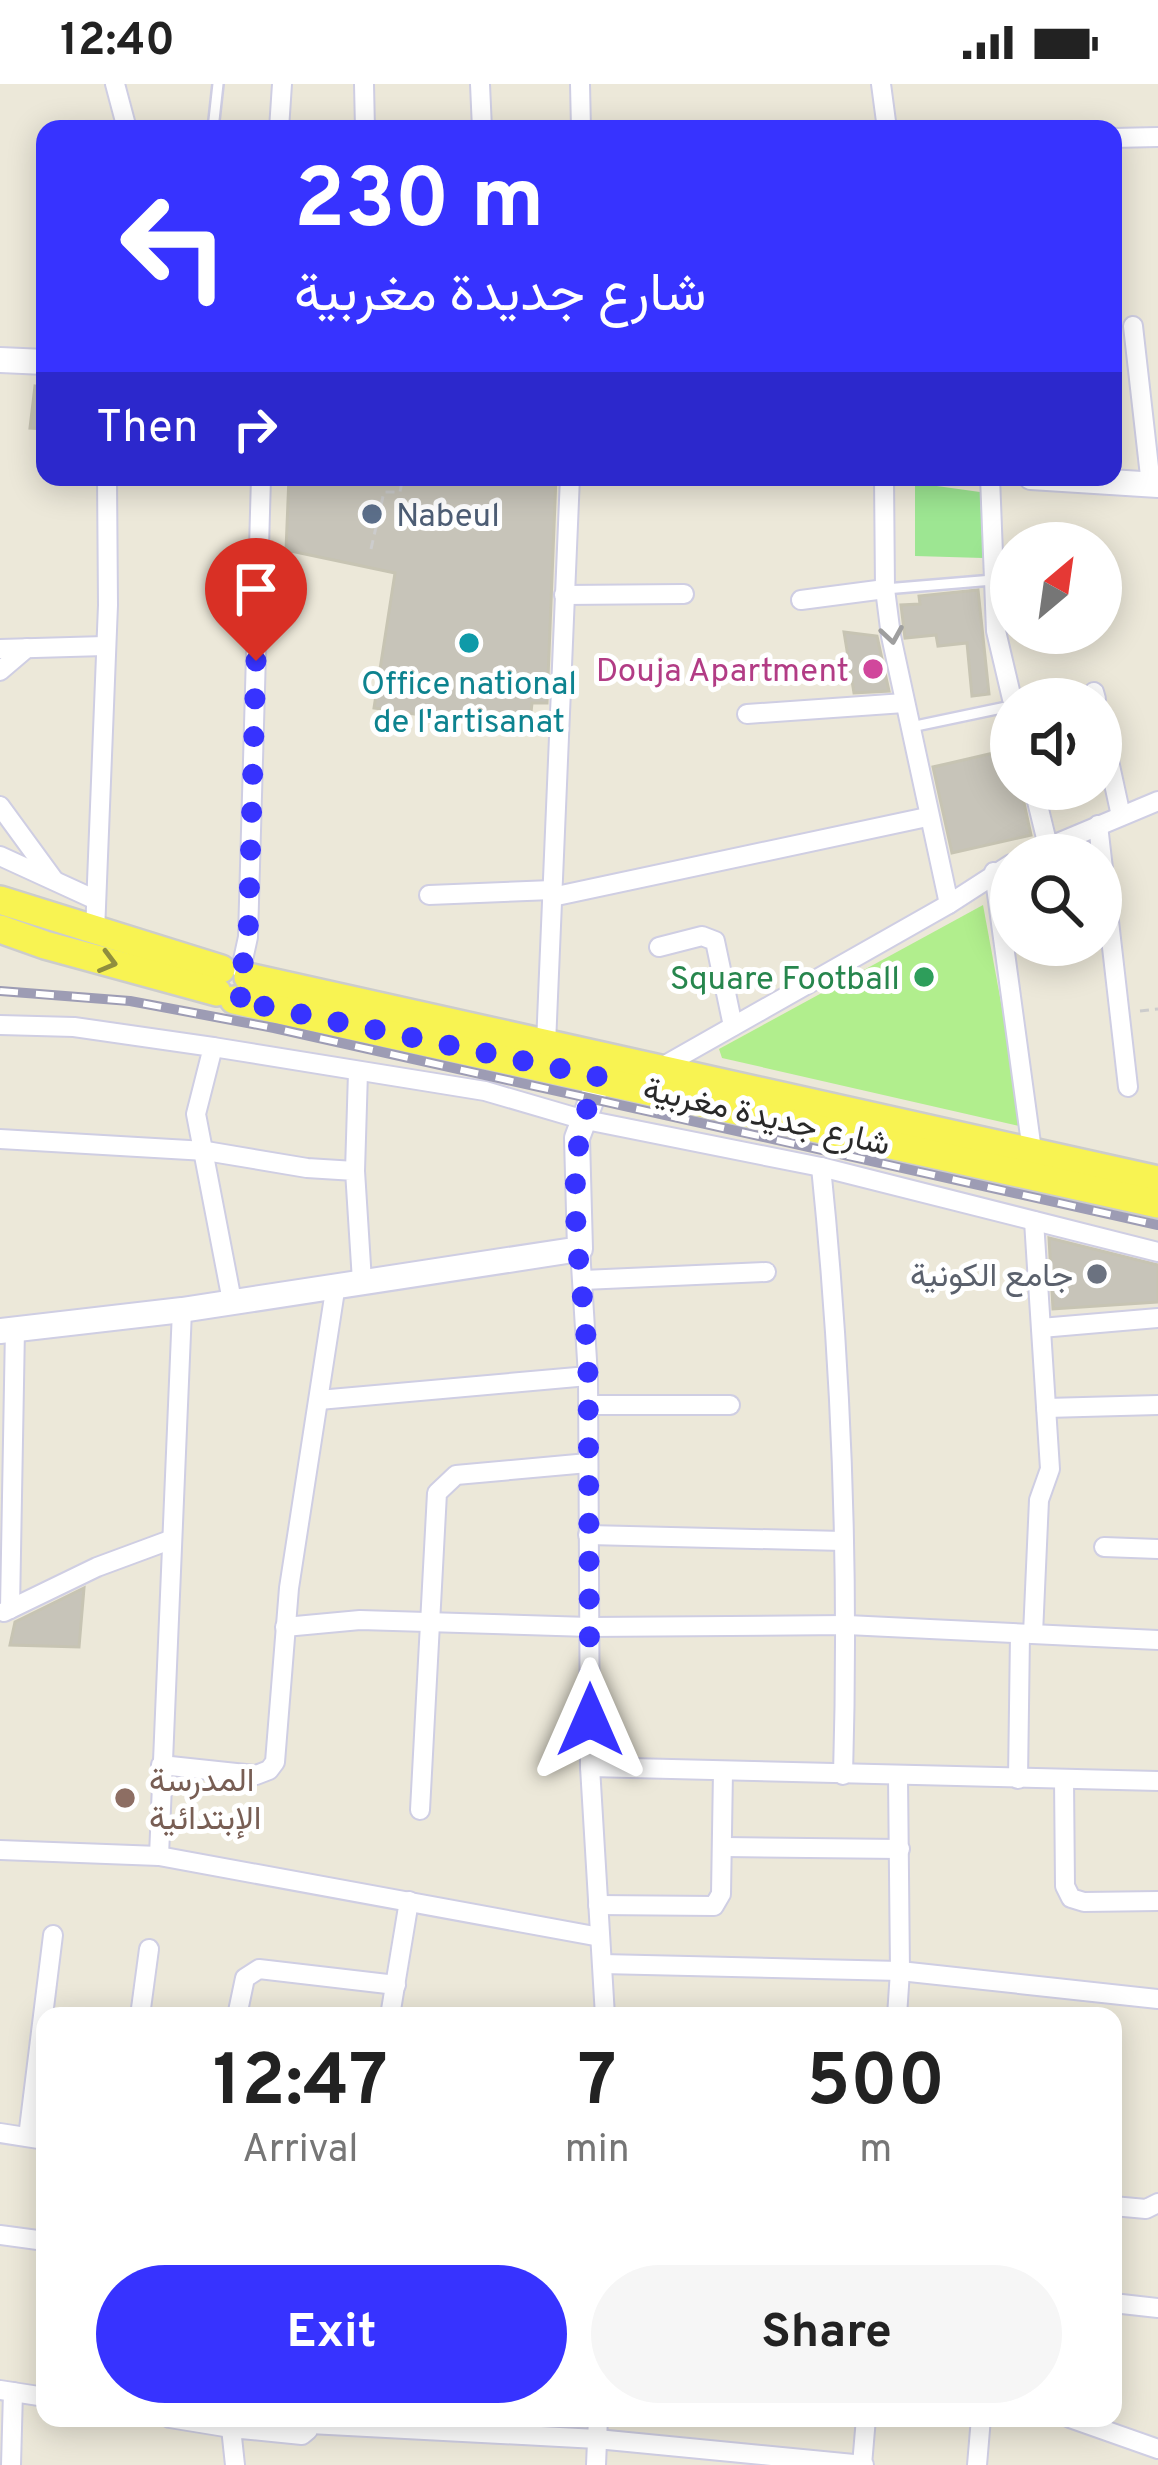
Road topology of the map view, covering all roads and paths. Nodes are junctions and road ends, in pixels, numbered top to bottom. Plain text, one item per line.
1 (115, 84) edge
2 (218, 84) edge
3 (282, 84) edge
4 (364, 84) edge
5 (480, 84) edge
6 (580, 84) edge
7 (881, 84) edge
8 (125, 120) edge
9 (214, 120) edge
10 (280, 120) edge
11 (365, 120) edge
12 (482, 120) edge
13 (581, 120) edge
14 (885, 120) edge
15 (1158, 136) edge
16 (1122, 138) edge
17 (1133, 326) dead end
18 (0, 360) edge
19 (36, 362) edge
20 (1122, 483) edge
21 (1154, 485) edge
22 (107, 486) edge
23 (261, 486) edge
24 (401, 486) edge
25 (570, 486) edge
26 (884, 486) edge
27 (990, 486) edge
28 (991, 522) edge
29 (371, 549) dead end
30 (990, 580) edge
31 (885, 589) junction
32 (684, 594) dead end
33 (564, 595) junction
34 (801, 600) dead end
35 (105, 646) junction
36 (27, 648) junction
37 (0, 649) edge
38 (0, 671) edge
39 (904, 703) junction
40 (990, 708) edge
41 (746, 714) dead end
42 (908, 728) junction
43 (1158, 801) edge
44 (0, 806) edge
45 (1120, 810) edge
46 (1121, 816) junction
47 (927, 817) junction
48 (1097, 825) junction
49 (1075, 834) edge
50 (0, 856) edge
51 (990, 876) edge
52 (54, 881) junction
53 (552, 893) junction
54 (429, 895) dead end
55 (0, 900) edge
56 (97, 900) junction
57 (949, 904) junction
58 (0, 929) edge
59 (95, 932) junction
60 (658, 947) dead end
61 (1013, 966) edge
62 (232, 981) junction
63 (0, 1024) edge
64 (733, 1026) junction
65 (546, 1044) junction
66 (213, 1047) junction
67 (658, 1069) junction
68 (358, 1072) junction
69 (600, 1077) junction
70 (1128, 1088) dead end
71 (581, 1119) junction
72 (0, 1138) edge
73 (206, 1151) junction
74 (1034, 1163) junction
75 (821, 1167) junction
76 (355, 1171) junction
77 (1158, 1180) edge
78 (1158, 1204) edge
79 (1034, 1221) junction
80 (580, 1250) junction
81 (1158, 1252) edge
82 (766, 1272) dead end
83 (583, 1280) junction
84 (349, 1282) junction
85 (232, 1301) junction
86 (182, 1310) junction
87 (1158, 1318) edge
88 (1041, 1328) junction
89 (8, 1330) edge
90 (588, 1376) junction
91 (319, 1400) junction
92 (588, 1405) junction
93 (730, 1405) dead end
94 (1158, 1406) edge
95 (1046, 1408) junction
96 (588, 1463) junction
97 (588, 1535) junction
98 (170, 1540) junction
99 (843, 1541) junction
100 (1104, 1547) dead end
101 (1158, 1549) edge
102 (5, 1612) edge
103 (429, 1622) junction
104 (847, 1625) junction
105 (284, 1627) junction
106 (589, 1627) junction
107 (1026, 1634) junction
108 (1158, 1640) edge
109 (161, 1765) junction
110 (590, 1766) junction
111 (723, 1771) junction
112 (843, 1775) junction
113 (898, 1777) junction
114 (1018, 1779) junction
115 (1064, 1779) junction
116 (1158, 1781) edge
117 (421, 1810) dead end
118 (724, 1846) junction
119 (899, 1849) junction
120 (0, 1850) edge
121 (159, 1856) junction
122 (409, 1901) junction
123 (1158, 1901) edge
124 (598, 1905) junction
125 (53, 1935) dead end
126 (600, 1937) junction
127 (149, 1949) dead end
128 (602, 1964) junction
129 (901, 1970) junction
130 (396, 1985) junction
131 (1158, 1999) edge
132 (47, 2007) edge
133 (141, 2007) edge
134 (238, 2007) edge
135 (392, 2007) edge
136 (604, 2007) edge
137 (898, 2007) edge
138 (0, 2133) edge
139 (36, 2139) edge
140 (1158, 2203) edge
141 (1122, 2207) edge
142 (0, 2234) edge
143 (36, 2240) edge
144 (1122, 2304) edge
145 (1158, 2308) edge
146 (6, 2391) edge
147 (36, 2396) edge
148 (225, 2427) edge
149 (307, 2427) edge
150 (406, 2427) edge
151 (598, 2427) edge
152 (865, 2427) edge
153 (980, 2427) edge
154 (1096, 2427) edge
155 (231, 2428) junction
156 (597, 2439) junction
157 (1158, 2449) edge
158 (11, 2465) edge
159 (235, 2465) edge
160 (596, 2465) edge
161 (863, 2465) edge
162 (977, 2465) edge

1 - 8 street
2 - 9 lane
3 - 10 street
4 - 11 street
5 - 12 street
6 - 13 street
7 - 14 street
15 - 16 street
17 - 21 street
18 - 19 main road
20 - 21 main road
22 - 35 street
23 - 62 street
24 - 29 path
25 - 33 street
26 - 31 street
27 - 28 street
30 - 31 lane
31 - 34 street
31 -> 39 street
32 - 33 street
33 - 53 street
35 - 36 street
35 - 56 street
36 - 37 street
36 - 38 street
39 - 41 street
39 - 42 street
40 - 42 lane
42 - 47 street
43 - 46 street
44 - 52 street
45 - 46 street
46 - 48 street
47 - 53 street
47 - 57 street
48 - 49 street
48 - 70 street
50 - 52 street
51 - 57 street
52 - 56 street
53 - 54 street
53 - 65 street
55 - 59 main road
56 - 59 street
57 - 64 street
58 -> 62 main road
59 - 62 main road
60 - 64 street
61 - 74 street
62 - 65 main road, شارع جديدة مغربية
62 - 69 main road, شارع جديدة مغربية
63 - 66 street
64 - 67 street
65 - 67 main road, شارع جديدة مغربية
66 - 68 street
66 - 73 street
67 - 74 main road, شارع جديدة مغربية
68 - 71 street
68 - 76 street
69 - 71 main road
69 - 74 main road, شارع جديدة مغربية
71 - 75 street
71 - 80 main road
72 - 73 street
73 - 76 street
73 - 85 street
74 - 77 main road, شارع جديدة مغربية
74 - 78 main road, شارع جديدة مغربية
75 - 79 street
75 - 99 street
76 - 84 street
79 - 81 street
79 - 88 street
80 - 83 street
80 - 84 main road
82 - 83 street
83 - 90 street
84 - 85 main road
84 - 91 street
85 - 86 main road
86 - 89 main road
86 - 98 street
87 - 88 street
88 - 95 street
89 - 102 street
90 - 91 street
90 - 92 street
91 - 105 street
92 - 93 street
92 - 96 street
94 - 95 street
95 - 107 street
96 - 97 street
96 - 103 street
97 - 99 street
97 - 106 street
98 - 102 street
98 - 109 street
99 - 104 street
100 - 101 street
103 - 105 street
103 - 106 street
103 - 117 street
104 - 106 street
104 - 107 street
104 - 112 street
105 - 109 street
106 - 110 street
107 - 108 street
107 - 114 street
109 - 121 street
110 - 111 street
110 - 124 street
111 - 112 street
111 - 118 street
112 - 113 street
113 - 114 street
113 - 119 street
114 - 115 street
115 - 116 street
115 - 123 street
118 - 119 street
118 - 124 street
119 - 129 street
120 - 121 street
121 - 122 street
122 - 126 street
122 - 130 street
124 - 126 street
125 - 132 street
126 - 128 street
127 - 133 street
128 - 129 street
128 - 136 street
129 - 131 street
129 - 137 street
130 - 134 street
130 - 135 street
138 - 139 street
140 - 141 street
142 - 143 street
144 - 145 street
146 - 147 street
146 - 158 street
148 - 155 street
149 - 155 street
150 - 156 street
151 - 156 street
152 - 161 street
153 - 162 street
154 - 157 street
155 - 159 street
156 - 160 street
156 - 161 street

